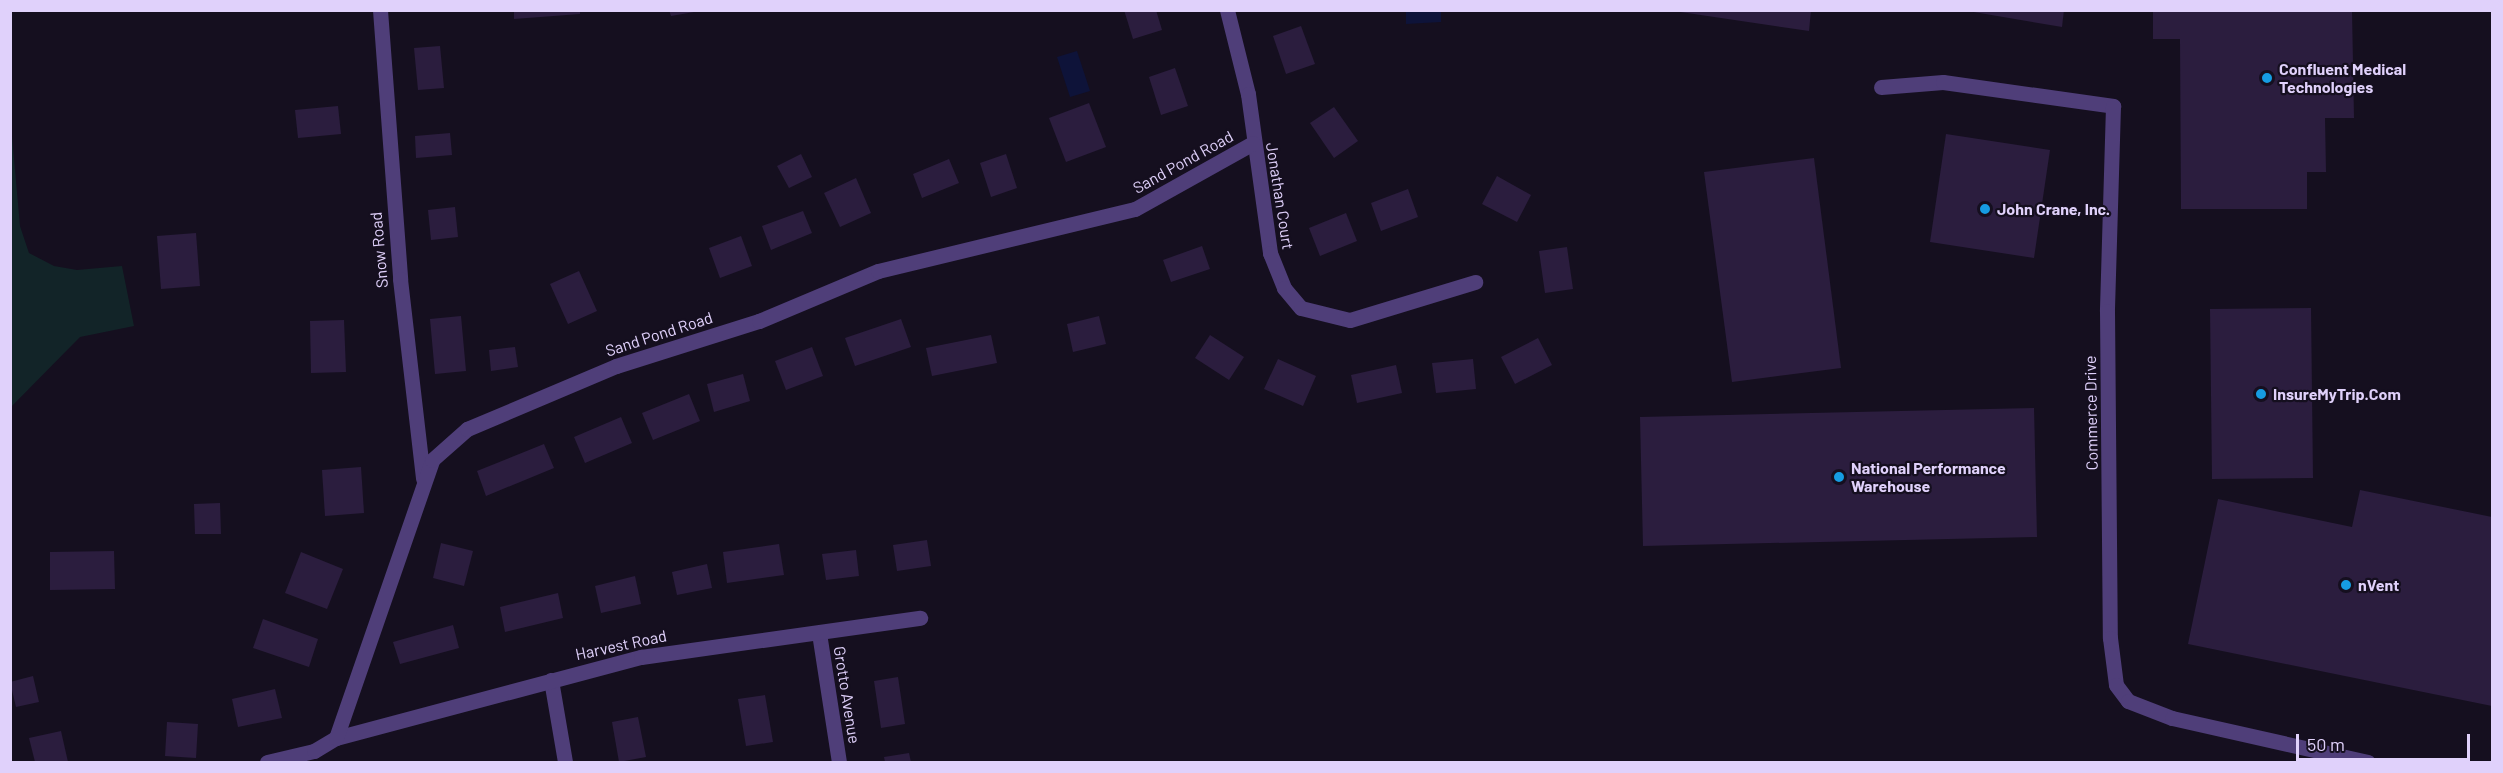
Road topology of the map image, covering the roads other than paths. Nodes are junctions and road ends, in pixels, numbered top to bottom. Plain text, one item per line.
1 (380, 10) edge
2 (1227, 10) edge
3 (1881, 87) dead end
4 (1252, 143) junction
5 (1475, 282) dead end
6 (424, 486) junction
7 (920, 618) dead end
8 (819, 633) junction
9 (551, 680) junction
10 (336, 738) junction
11 (267, 762) edge
12 (565, 762) edge
13 (839, 762) edge
14 (2368, 762) edge

1 - 6 street, Snow Road
2 - 4 street, Jonathan Court
3 - 14 street, Commerce Drive
4 - 5 street, Jonathan Court
4 - 6 street, Sand Pond Road
6 - 10 street, Sand Pond Road
7 - 8 street, Harvest Road
8 - 9 street, Harvest Road
8 - 13 street, Grotto Avenue
9 - 10 street, Harvest Road
9 - 12 street
10 - 11 street

